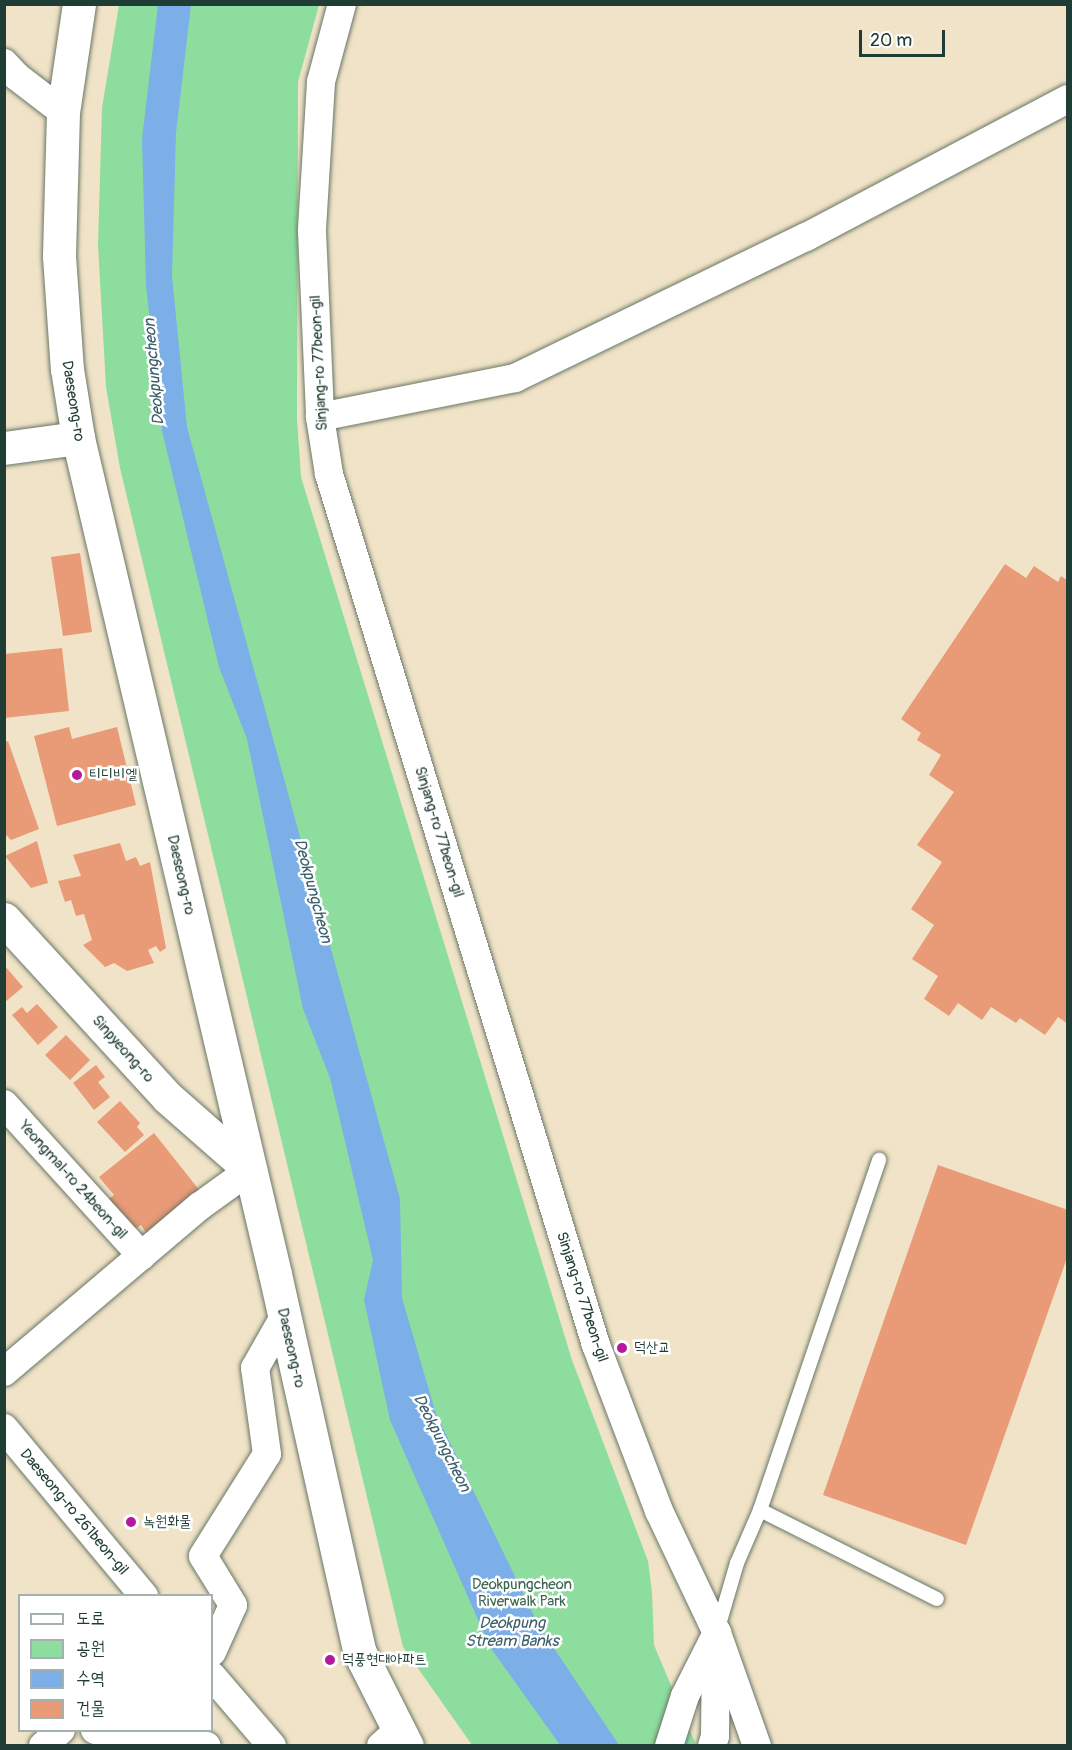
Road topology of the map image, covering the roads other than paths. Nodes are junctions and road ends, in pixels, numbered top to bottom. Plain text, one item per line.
1 (79, 4) edge
2 (342, 4) edge
3 (4, 63) edge
4 (1068, 99) edge
5 (63, 112) junction
6 (320, 417) junction
7 (78, 438) junction
8 (4, 448) edge
9 (4, 919) edge
10 (4, 1104) edge
11 (879, 1160) dead end
12 (250, 1170) junction
13 (142, 1256) junction
14 (284, 1317) junction
15 (4, 1372) edge
16 (4, 1428) edge
17 (760, 1510) junction
18 (142, 1594) edge
19 (937, 1599) dead end
20 (717, 1633) junction
21 (213, 1650) edge
22 (213, 1677) edge
23 (60, 1732) edge
24 (99, 1732) edge
25 (395, 1740) edge
26 (713, 1741) edge
27 (43, 1746) edge
28 (207, 1746) edge
29 (272, 1746) edge
30 (669, 1746) edge
31 (757, 1746) edge

1 - 5 street, Daeseong-ro
2 - 6 street, Sinjang-ro 77beon-gil
3 - 5 street
4 - 6 street
5 - 7 street, Daeseong-ro
6 - 20 street, Sinjang-ro 77beon-gil
7 - 8 street
7 - 12 street, Daeseong-ro
9 - 12 street, Sinpyeong-ro
10 - 13 street, Yeongmal-ro 24beon-gil
11 - 17 lane
12 - 13 street
12 - 14 street, Daeseong-ro
13 - 15 street
14 - 21 street
14 - 25 street, Daeseong-ro
16 - 18 street, Daeseong-ro 261beon-gil
17 - 19 lane
17 - 20 lane
20 - 26 street
20 - 30 street
20 - 31 street, Sinjang-ro 77beon-gil
22 - 29 street
23 - 27 street
24 - 28 street

